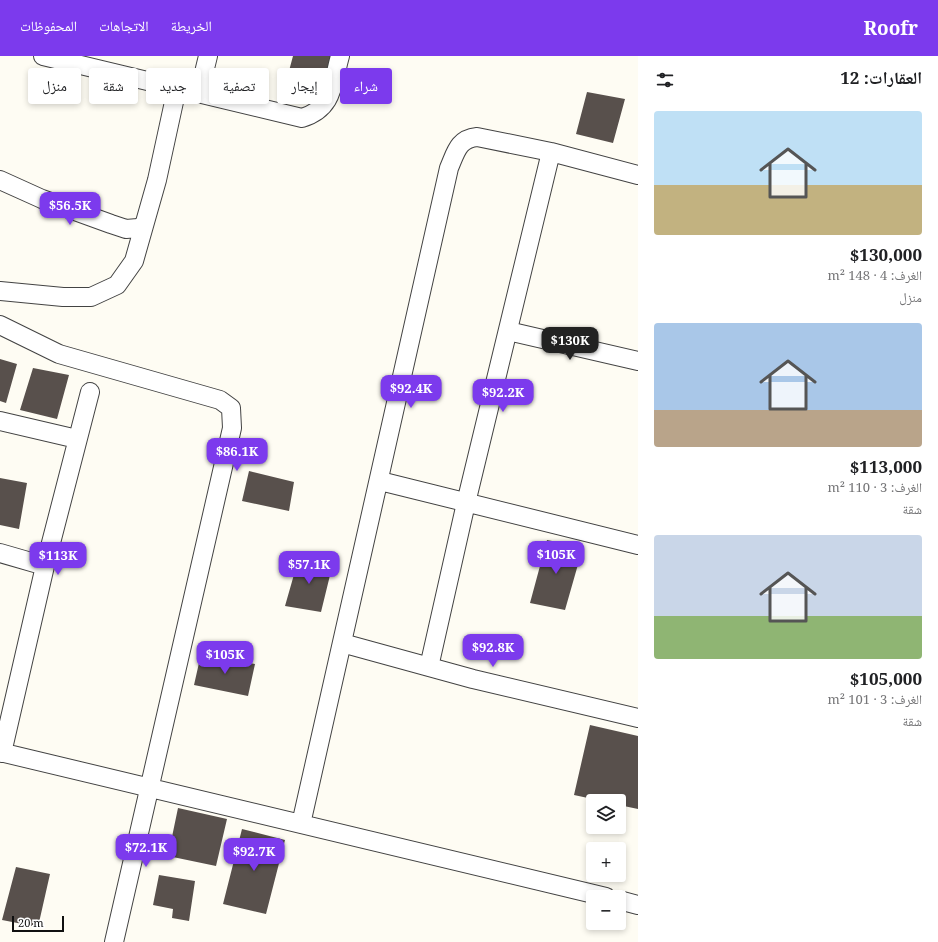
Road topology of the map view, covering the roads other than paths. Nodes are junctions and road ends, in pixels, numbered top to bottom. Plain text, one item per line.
1 (43, 56) edge
2 (208, 56) edge
3 (340, 56) edge
4 (83, 61) edge
5 (146, 79) edge
6 (201, 85) edge
7 (201, 93) edge
8 (174, 104) edge
9 (551, 152) junction
10 (638, 175) edge
11 (0, 180) edge
12 (144, 225) junction
13 (0, 291) edge
14 (0, 325) edge
15 (508, 331) junction
16 (638, 361) edge
17 (90, 392) dead end
18 (0, 421) edge
19 (77, 438) junction
20 (380, 481) junction
21 (466, 503) junction
22 (638, 545) edge
23 (0, 553) edge
24 (45, 566) junction
25 (342, 643) junction
26 (429, 667) junction
27 (638, 718) edge
28 (1, 753) edge
29 (148, 788) junction
30 (301, 824) junction
31 (586, 892) edge
32 (626, 902) edge
33 (638, 905) edge
34 (114, 942) edge

1 - 4 street
2 - 6 street
3 - 7 street
4 - 5 street
8 - 12 street
9 - 10 street
9 - 15 street
9 - 20 street
11 - 12 street
12 - 13 street
14 - 29 street
15 - 16 street
15 - 21 street
17 - 19 street
18 - 19 street
19 - 24 street
20 - 21 street
20 - 25 street
21 - 22 street
21 - 26 street
23 - 24 street
24 - 28 street
25 - 26 street
25 - 30 street
26 - 27 street
28 - 29 street
29 - 30 street
29 - 34 street
30 - 31 street
32 - 33 street

